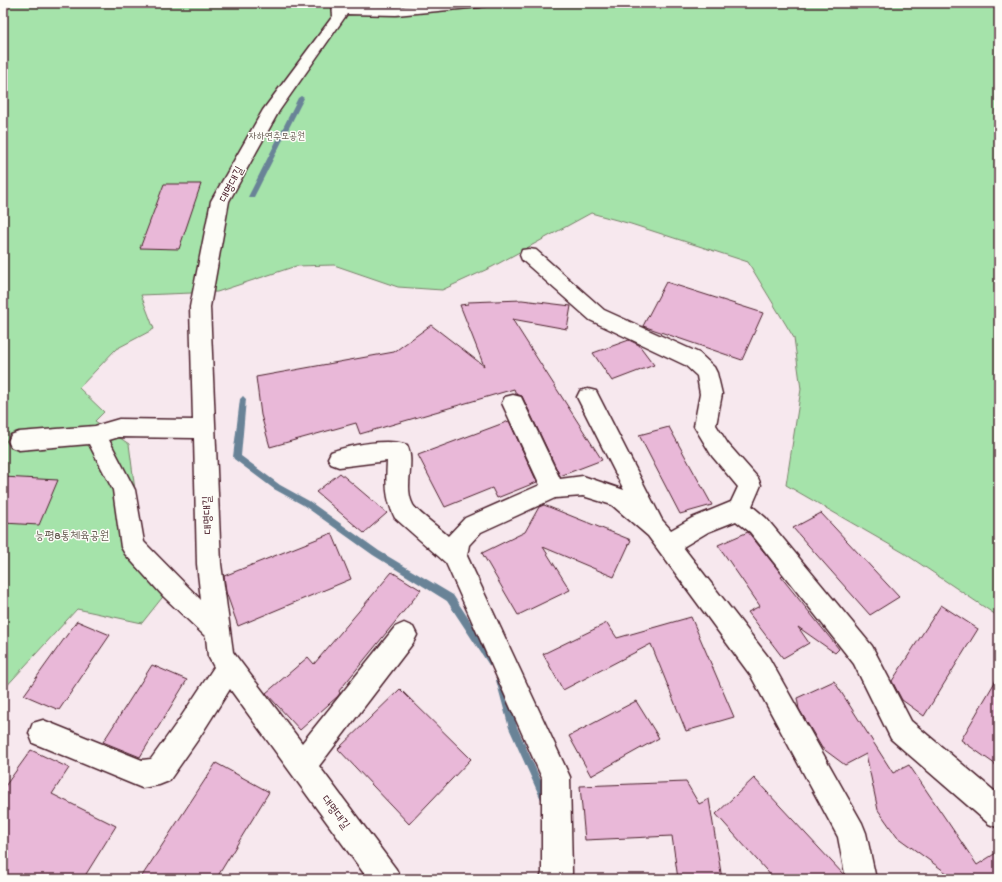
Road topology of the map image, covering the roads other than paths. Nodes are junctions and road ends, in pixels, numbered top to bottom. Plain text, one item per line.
1 (480, 3) edge
2 (339, 7) edge
3 (529, 255) dead end
4 (588, 397) dead end
5 (513, 403) dead end
6 (204, 429) junction
7 (95, 435) junction
8 (19, 441) dead end
9 (340, 458) dead end
10 (553, 488) junction
11 (740, 509) junction
12 (662, 536) junction
13 (455, 556) junction
14 (217, 631) junction
15 (404, 635) dead end
16 (229, 667) junction
17 (43, 733) dead end
18 (302, 766) junction
19 (999, 814) edge
20 (556, 876) edge
21 (386, 879) edge
22 (862, 879) edge

1 - 2 street
2 - 6 street, 대명대길
3 - 11 street
4 - 12 street
5 - 10 street
6 - 7 street
6 - 14 street, 대명대길
7 - 8 street
7 - 14 street
9 - 13 street
10 - 12 street
10 - 13 street
11 - 12 street
11 - 19 street
12 - 22 street
13 - 20 street
14 - 16 street, 대명대길
15 - 18 street
16 - 17 street
16 - 18 street, 대명대길
18 - 21 street, 대명대길

